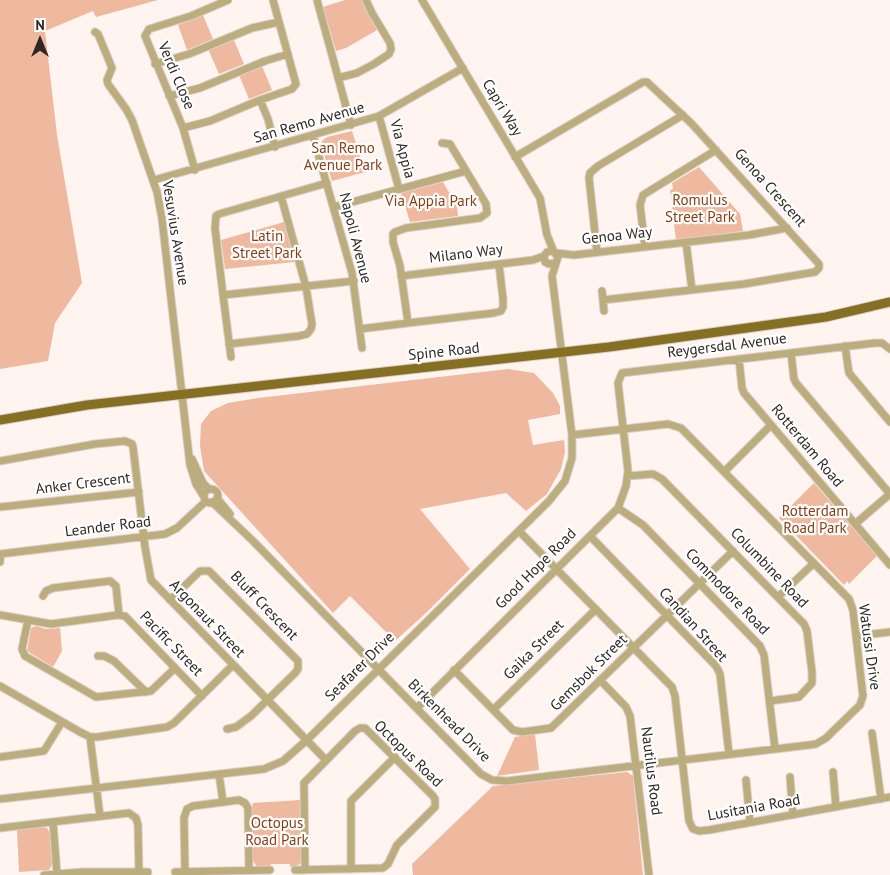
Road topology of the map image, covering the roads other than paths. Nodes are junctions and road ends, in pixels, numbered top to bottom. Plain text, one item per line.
1 (228, 0) edge
2 (273, 0) edge
3 (316, 0) edge
4 (366, 0) edge
5 (422, 0) edge
6 (279, 22) junction
7 (95, 32) dead end
8 (288, 54) junction
9 (155, 64) junction
10 (462, 68) junction
11 (338, 78) junction
12 (169, 96) junction
13 (260, 100) junction
14 (683, 115) junction
15 (379, 116) junction
16 (351, 125) junction
17 (183, 128) junction
18 (313, 136) junction
19 (442, 143) dead end
20 (275, 147) junction
21 (716, 150) junction
22 (515, 157) junction
23 (195, 170) junction
24 (466, 170) junction
25 (154, 180) junction
26 (327, 183) junction
27 (399, 189) junction
28 (281, 196) junction
29 (334, 207) junction
30 (787, 228) junction
31 (547, 235) junction
32 (686, 242) junction
33 (645, 247) junction
34 (598, 252) junction
35 (556, 257) junction
36 (545, 259) junction
37 (499, 264) junction
38 (401, 276) junction
39 (552, 276) junction
40 (354, 281) junction
41 (306, 286) junction
42 (692, 290) junction
43 (602, 291) dead end
44 (224, 295) junction
45 (603, 300) junction
46 (890, 302) edge
47 (604, 311) dead end
48 (408, 323) junction
49 (360, 329) junction
50 (229, 344) junction
51 (845, 346) junction
52 (362, 348) dead end
53 (890, 348) edge
54 (561, 352) junction
55 (791, 353) junction
56 (231, 357) dead end
57 (739, 359) junction
58 (183, 395) junction
59 (0, 420) edge
60 (890, 422) edge
61 (771, 425) junction
62 (623, 429) junction
63 (572, 435) junction
64 (189, 452) junction
65 (0, 461) edge
66 (724, 472) junction
67 (628, 476) junction
68 (210, 489) junction
69 (139, 492) junction
70 (890, 494) edge
71 (210, 500) junction
72 (0, 506) edge
73 (618, 508) junction
74 (855, 524) junction
75 (519, 531) junction
76 (590, 536) junction
77 (144, 537) junction
78 (733, 551) junction
79 (1, 554) edge
80 (0, 562) edge
81 (814, 563) junction
82 (890, 565) edge
83 (556, 569) junction
84 (700, 583) junction
85 (43, 596) dead end
86 (778, 597) junction
87 (170, 600) junction
88 (596, 610) junction
89 (0, 615) edge
90 (120, 615) junction
91 (667, 615) junction
92 (28, 620) junction
93 (890, 632) edge
94 (856, 636) junction
95 (634, 648) junction
96 (98, 656) dead end
97 (233, 665) junction
98 (174, 668) junction
99 (378, 669) junction
100 (454, 670) junction
101 (600, 680) junction
102 (0, 686) edge
103 (146, 692) junction
104 (202, 696) junction
105 (267, 700) junction
106 (770, 701) junction
107 (417, 708) junction
108 (493, 710) junction
109 (62, 722) junction
110 (227, 729) dead end
111 (872, 733) dead end
112 (90, 737) junction
113 (307, 740) junction
114 (775, 749) junction
115 (728, 754) junction
116 (0, 757) edge
117 (395, 757) junction
118 (326, 760) junction
119 (683, 760) junction
120 (636, 766) junction
121 (833, 772) dead end
122 (219, 774) junction
123 (790, 777) dead end
124 (746, 780) dead end
125 (96, 788) junction
126 (890, 797) edge
127 (881, 798) junction
128 (0, 799) edge
129 (223, 802) junction
130 (836, 807) junction
131 (793, 815) junction
132 (100, 816) junction
133 (53, 822) junction
134 (750, 822) junction
135 (0, 828) edge
136 (351, 869) junction
137 (249, 870) junction
138 (270, 870) dead end
139 (295, 870) dead end
140 (305, 870) junction
141 (185, 871) junction
142 (139, 872) junction
143 (148, 872) dead end
144 (175, 872) dead end
145 (57, 874) edge
146 (44, 875) edge
147 (650, 875) edge

1 - 9 street, Verdi Close
2 - 6 street, Verdi Close
3 - 11 street
4 - 11 street
5 - 10 street, Capri Way
6 - 8 street, Verdi Close
6 - 9 street
7 - 25 street, Vesuvius Avenue
8 - 12 street
8 - 13 street, Verdi Close
9 - 12 street, Verdi Close
10 - 15 street, San Remo Avenue
10 - 22 street, Capri Way
11 - 16 street
12 - 17 street, Verdi Close
13 - 17 street, Verdi Close
13 - 20 street
14 - 21 street, Genoa Crescent
14 - 22 street, Genoa Crescent
14 - 34 street
15 - 16 street, San Remo Avenue
15 - 27 street, Via Appia
16 - 18 street, San Remo Avenue
17 - 23 street, Verdi Close
18 - 20 street, San Remo Avenue
18 - 26 street, Napoli Avenue
19 - 24 street
20 - 23 street, San Remo Avenue
21 - 30 street, Genoa Crescent
21 - 33 street
22 - 31 street, Capri Way
23 - 25 street, San Remo Avenue
24 - 27 street, Via Appia
24 - 38 street
25 - 58 street, Vesuvius Avenue
26 - 28 street
26 - 29 street, Napoli Avenue
27 - 29 street, Via Appia
28 - 41 street
28 - 44 street
29 - 40 street, Napoli Avenue
30 - 32 street, Genoa Way
30 - 42 street, Genoa Crescent
31 - 35 street, Capri Way
31 - 36 street, Capri Way
32 - 33 street, Genoa Way
32 - 42 street
33 - 34 street, Genoa Way
34 - 35 street, Genoa Way
35 - 36 street
35 - 36 street
35 - 39 street, Capri Way
36 - 37 street, Milano Way
36 - 39 street, Capri Way
37 - 38 street, Milano Way
37 - 48 street
38 - 48 street
39 - 54 street, Capri Way
40 - 41 street
40 - 49 street, Napoli Avenue
41 - 44 street
41 - 50 street
42 - 45 street, Genoa Crescent
43 - 45 street
44 - 50 street
45 - 47 street
46 - 54 main road, Spine Road
48 - 49 street
49 - 52 street, Napoli Avenue
50 - 56 street
51 - 53 street, Reygersdal Avenue
51 - 55 street, Reygersdal Avenue
51 - 60 street
54 - 58 main road, Spine Road
54 - 63 street, Seafarer Drive
55 - 57 street, Reygersdal Avenue
55 - 70 street
57 - 61 street, Rotterdam Road
57 - 62 street, Reygersdal Avenue
58 - 59 main road, Spine Road
58 - 64 street, Birkenhead Drive
61 - 66 street
61 - 74 street, Rotterdam Road
62 - 63 street, Watussi Drive
62 - 66 street, Watussi Drive
62 - 67 street, Good Hope Road
63 - 75 street, Seafarer Drive
64 - 68 street, Birkenhead Drive
64 - 71 street, Birkenhead Drive
65 - 69 street, Anker Crescent
66 - 81 street, Watussi Drive
67 - 73 street, Good Hope Road
67 - 78 street, Columbine Road
68 - 71 street, Leander Road
68 - 71 street, Birkenhead Drive
69 - 72 street, Anker Crescent
69 - 77 street, Argonaut Street
70 - 74 street
71 - 77 street, Leander Road
71 - 99 street, Birkenhead Drive
73 - 76 street, Good Hope Road
73 - 84 street, Commodore Road
74 - 82 street, Rotterdam Road
75 - 83 street
75 - 99 street, Seafarer Drive
76 - 83 street, Good Hope Road
76 - 91 street, Candian Street
77 - 79 street, Leander Road
77 - 87 street, Argonaut Street
78 - 84 street, Gemsbok Street
78 - 86 street, Columbine Road
79 - 80 street
81 - 86 street
81 - 94 street, Watussi Drive
83 - 88 street
83 - 100 street, Good Hope Road
84 - 91 street, Gemsbok Street
84 - 106 street, Commodore Road
85 - 90 street
86 - 106 street, Columbine Road
87 - 97 street, Argonaut Street
87 - 105 street, Bluff Crescent
88 - 95 street
88 - 108 street, Gaika Street
89 - 92 street, Pacific Street
90 - 92 street, Pacific Street
90 - 98 street, Pacific Street
91 - 95 street, Gemsbok Street
91 - 115 street, Candian Street
92 - 103 street
93 - 94 street
94 - 114 street, Watussi Drive
95 - 101 street, Gemsbok Street
95 - 119 street
96 - 103 street
97 - 104 street
97 - 105 street, Argonaut Street
98 - 103 street
98 - 104 street, Pacific Street
99 - 107 street, Birkenhead Drive
99 - 113 street, Seafarer Drive
100 - 107 street, Good Hope Road
100 - 108 street, Gemsbok Street
101 - 108 street, Gemsbok Street
101 - 120 street, Nautilus Road
102 - 109 street
104 - 112 street
105 - 110 street
105 - 113 street, Argonaut Street
106 - 114 street, Commodore Road
107 - 120 street, Birkenhead Drive
109 - 112 street
109 - 116 street
111 - 127 street
112 - 125 street
113 - 118 street, Argonaut Street
113 - 122 street, Seafarer Drive
114 - 115 street, Watussi Drive
115 - 119 street, Watussi Drive
117 - 118 street, Octopus Road
117 - 136 street
117 - 136 street, Octopus Road
118 - 140 street, Octopus Road
119 - 120 street, Birkenhead Drive
119 - 134 street, Lusitania Road
120 - 147 street, Nautilus Road
121 - 130 street
122 - 125 street, Seafarer Drive
122 - 129 street
123 - 131 street
124 - 134 street
125 - 128 street, Seafarer Drive
125 - 132 street
126 - 127 street, Lusitania Road
127 - 130 street, Lusitania Road
129 - 137 street
129 - 141 street
130 - 131 street, Lusitania Road
131 - 134 street, Lusitania Road
132 - 133 street
132 - 142 street
133 - 135 street
133 - 145 street
136 - 140 street, Octopus Road
137 - 138 street
137 - 141 street
139 - 140 street, Octopus Road
141 - 144 street
142 - 143 street
142 - 145 street
145 - 146 street

